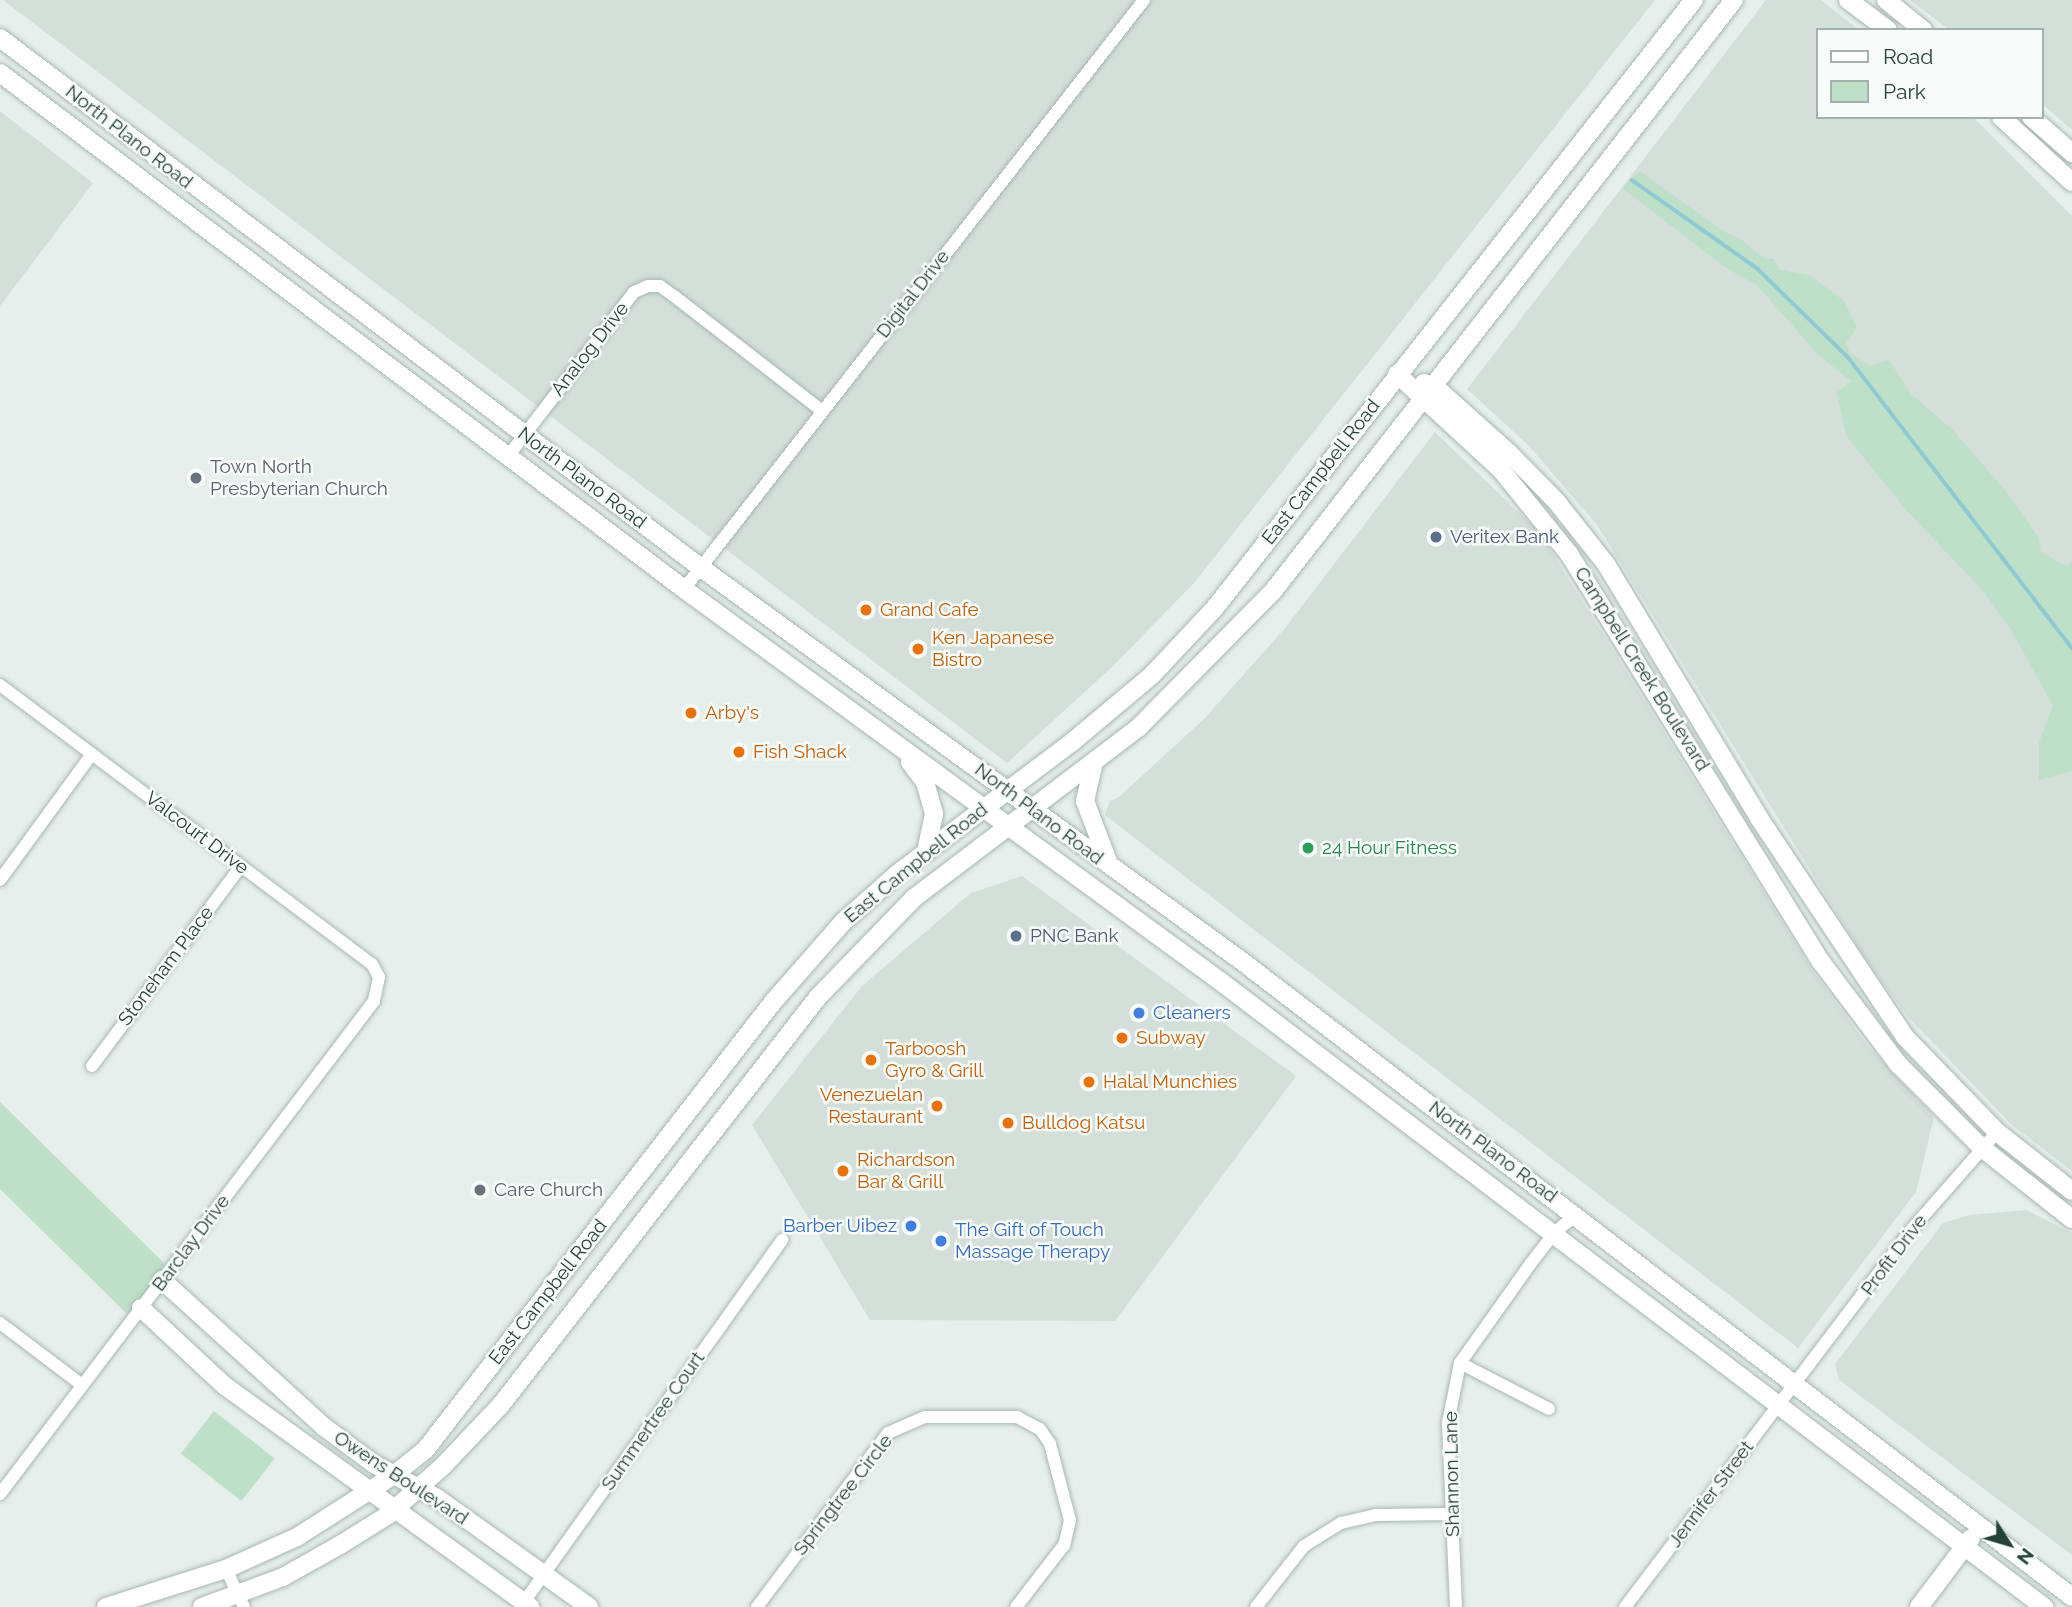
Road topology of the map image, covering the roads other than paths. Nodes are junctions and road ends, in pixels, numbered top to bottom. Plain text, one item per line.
1 (1144, 0) edge
2 (1694, 0) edge
3 (1734, 0) edge
4 (1848, 0) edge
5 (1886, 0) edge
6 (1885, 28) edge
7 (1921, 28) edge
8 (0, 38) edge
9 (40, 68) junction
10 (0, 73) edge
11 (30, 97) junction
12 (2003, 119) edge
13 (2033, 119) edge
14 (2072, 153) edge
15 (2072, 182) edge
16 (227, 212) junction
17 (211, 234) junction
18 (394, 339) junction
19 (378, 362) junction
20 (1397, 374) junction
21 (1434, 386) junction
22 (1422, 402) junction
23 (821, 410) junction
24 (524, 435) junction
25 (509, 455) junction
26 (1597, 552) junction
27 (1577, 565) junction
28 (700, 567) junction
29 (684, 589) junction
30 (0, 685) edge
31 (894, 743) junction
32 (92, 754) junction
33 (1722, 757) junction
34 (1094, 762) junction
35 (1704, 768) junction
36 (1006, 790) junction
37 (984, 808) junction
38 (1032, 810) junction
39 (1010, 828) junction
40 (926, 852) junction
41 (241, 866) junction
42 (1110, 867) junction
43 (0, 880) edge
44 (1243, 962) junction
45 (1220, 981) junction
46 (379, 990) joint
47 (1882, 1008) junction
48 (1865, 1021) junction
49 (750, 1032) junction
50 (775, 1052) junction
51 (92, 1066) dead end
52 (1997, 1132) junction
53 (1982, 1148) junction
54 (629, 1186) junction
55 (2072, 1191) edge
56 (655, 1206) junction
57 (1577, 1215) junction
58 (2072, 1219) edge
59 (1555, 1232) junction
60 (782, 1240) dead end
61 (162, 1280) junction
62 (141, 1308) junction
63 (0, 1323) edge
64 (1460, 1363) junction
65 (1798, 1384) junction
66 (82, 1385) junction
67 (1779, 1405) junction
68 (1549, 1409) dead end
69 (394, 1475) junction
70 (420, 1488) junction
71 (371, 1489) junction
72 (0, 1493) edge
73 (397, 1508) junction
74 (1451, 1514) junction
75 (1978, 1526) junction
76 (1966, 1548) junction
77 (226, 1569) junction
78 (544, 1574) junction
79 (2072, 1597) edge
80 (242, 1601) edge
81 (527, 1605) edge
82 (106, 1607) edge
83 (202, 1607) edge
84 (589, 1607) edge
85 (757, 1607) edge
86 (1016, 1607) edge
87 (1256, 1607) edge
88 (1456, 1607) edge
89 (1625, 1607) edge
90 (1919, 1607) edge
91 (2044, 1607) edge

1 - 23 street, Digital Drive
2 - 20 main road, East Campbell Road
3 - 21 main road, East Campbell Road
4 - 6 main road
5 - 7 main road
8 - 9 main road, North Plano Road
9 - 11 main road
9 - 16 main road, North Plano Road
10 - 11 main road, North Plano Road
11 - 17 main road, North Plano Road
12 - 15 main road
13 - 14 main road
16 - 17 main road
16 - 18 main road, North Plano Road
17 - 19 main road, North Plano Road
18 - 19 main road
18 - 24 main road, North Plano Road
19 - 25 main road, North Plano Road
20 - 21 main road, Campbell Creek Boulevard
20 - 22 main road, Campbell Creek Boulevard
20 - 36 main road, East Campbell Road
21 - 22 main road, East Campbell Road
21 - 26 main road, Campbell Creek Boulevard
22 - 27 main road, Campbell Creek Boulevard
22 - 34 main road, East Campbell Road
23 - 24 street, Analog Drive
23 - 28 street, Digital Drive
24 - 25 street, Analog Drive
24 - 28 main road, North Plano Road
25 - 29 main road, North Plano Road
26 - 27 main road
26 - 33 main road, Campbell Creek Boulevard
27 - 35 main road, Campbell Creek Boulevard
28 - 29 street, Digital Drive
28 - 36 main road, North Plano Road
29 - 31 main road, North Plano Road
30 - 32 street, Valcourt Drive
31 - 37 main road, North Plano Road
31 - 40 main road
32 - 41 street, Valcourt Drive
32 - 43 street
33 - 35 main road
33 - 47 main road, Campbell Creek Boulevard
34 - 38 main road, East Campbell Road
34 - 42 main road
35 - 48 main road, Campbell Creek Boulevard
36 - 37 main road, East Campbell Road
36 - 38 main road, North Plano Road
37 - 39 main road, North Plano Road
37 - 40 main road, East Campbell Road
38 - 39 main road, East Campbell Road
38 - 42 main road, North Plano Road
39 - 45 main road, North Plano Road
39 - 50 main road, East Campbell Road
40 - 49 main road, East Campbell Road
41 - 46 street, Valcourt Drive
41 - 51 street, Stoneham Place
42 - 44 main road, North Plano Road
44 - 45 main road
44 - 57 main road, North Plano Road
45 - 59 main road, North Plano Road
46 - 61 street, Barclay Drive
47 - 48 main road
47 - 52 main road, Campbell Creek Boulevard
48 - 53 main road, Campbell Creek Boulevard
49 - 50 main road
49 - 54 main road, East Campbell Road
50 - 56 main road, East Campbell Road
52 - 53 street, Profit Drive
52 - 55 main road, Campbell Creek Boulevard
53 - 58 main road, Campbell Creek Boulevard
53 - 65 street, Profit Drive
54 - 56 main road
54 - 69 main road, East Campbell Road
56 - 70 main road, East Campbell Road
57 - 59 street, Shannon Lane
57 - 65 main road, North Plano Road
59 - 64 street, Shannon Lane
59 - 67 main road, North Plano Road
60 - 78 street, Summertree Court
61 - 62 street, Barclay Drive
61 - 69 main road, Owens Boulevard
62 - 66 street, Barclay Drive
62 - 71 main road, Owens Boulevard
63 - 66 street
64 - 68 street
64 - 74 street, Shannon Lane
65 - 67 street, Jennifer Street
65 - 75 main road, North Plano Road
66 - 72 street, Barclay Drive
67 - 76 main road, North Plano Road
67 - 89 street, Jennifer Street
69 - 70 main road, Owens Boulevard
69 - 71 main road, East Campbell Road
70 - 73 main road, East Campbell Road
70 - 78 main road, Owens Boulevard
71 - 73 main road, Owens Boulevard
71 - 77 main road, East Campbell Road
73 - 80 main road, East Campbell Road
73 - 81 main road, Owens Boulevard
74 - 87 street
74 - 88 street, Shannon Lane
75 - 76 main road
75 - 79 main road, North Plano Road
76 - 90 main road
76 - 91 main road, North Plano Road
77 - 80 street
77 - 82 main road, East Campbell Road
78 - 81 street, Summertree Court
78 - 84 main road, Owens Boulevard
80 - 83 main road, East Campbell Road
85 - 86 street, Springtree Circle

